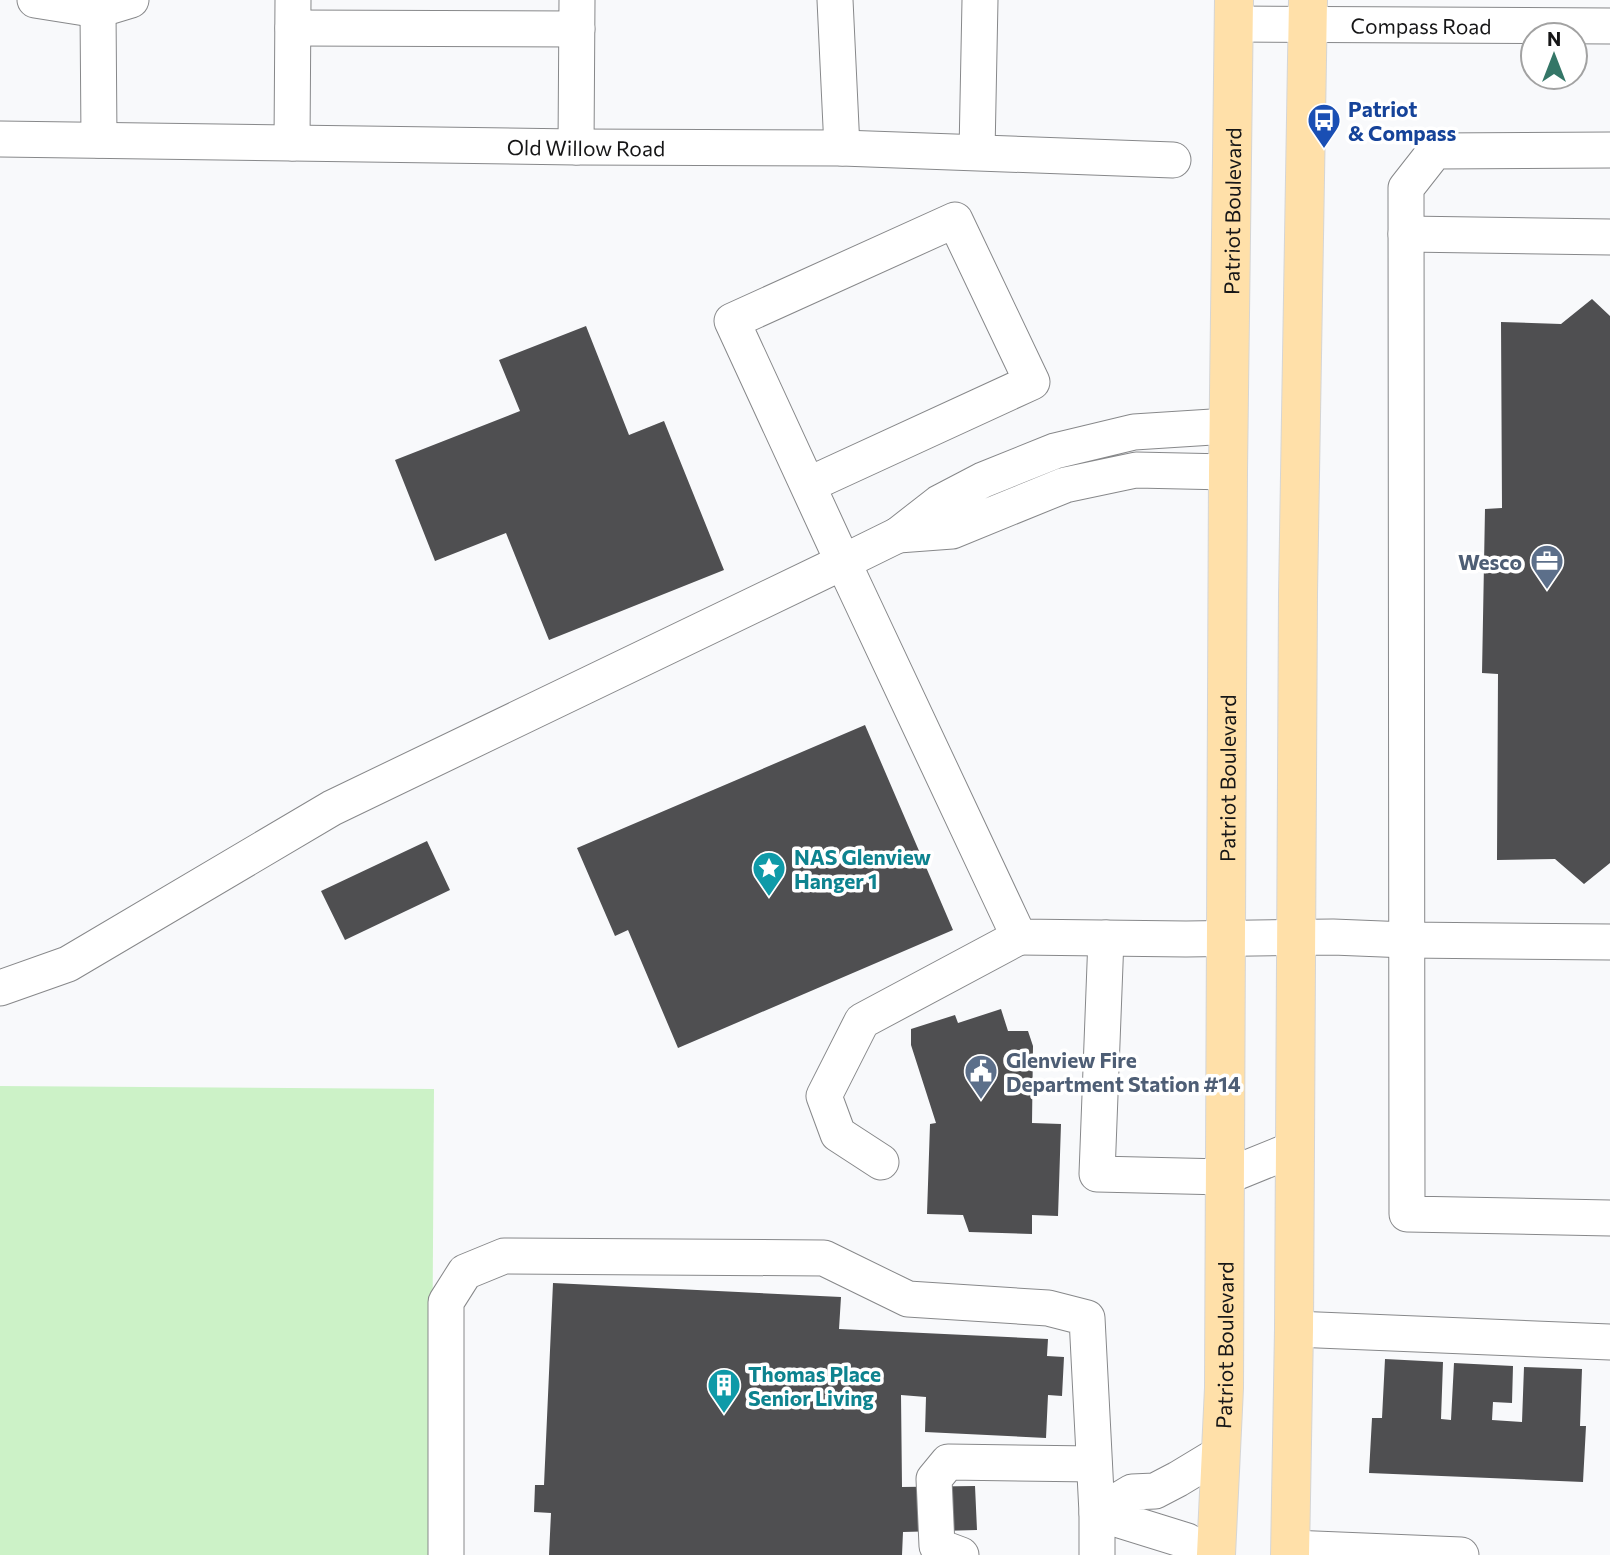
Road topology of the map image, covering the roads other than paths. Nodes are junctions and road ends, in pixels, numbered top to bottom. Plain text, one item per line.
1 (35, 0) edge
2 (131, 0) edge
3 (835, 0) edge
4 (980, 0) edge
5 (98, 10) junction
6 (1234, 12) edge
7 (1308, 12) edge
8 (293, 14) edge
9 (384, 14) edge
10 (474, 14) edge
11 (577, 15) edge
12 (1610, 26) edge
13 (0, 139) edge
14 (99, 140) junction
15 (292, 143) junction
16 (576, 146) junction
17 (842, 148) junction
18 (1610, 150) edge
19 (977, 152) junction
20 (1173, 160) dead end
21 (1406, 234) junction
22 (1610, 237) edge
23 (1228, 426) junction
24 (1227, 472) junction
25 (808, 485) junction
26 (898, 535) junction
27 (843, 562) junction
28 (1019, 937) junction
29 (1106, 938) junction
30 (1296, 938) junction
31 (1226, 939) junction
32 (1407, 940) junction
33 (1610, 942) edge
34 (0, 988) edge
35 (1294, 1149) junction
36 (881, 1162) dead end
37 (1225, 1177) junction
38 (1610, 1218) edge
39 (1294, 1329) junction
40 (1610, 1342) edge
41 (1221, 1453) junction
42 (1094, 1464) junction
43 (1097, 1513) junction
44 (1290, 1551) edge
45 (446, 1555) edge
46 (961, 1555) edge
47 (1097, 1555) edge
48 (1210, 1555) edge
49 (1216, 1555) edge
50 (1461, 1555) edge

1 - 5 street
2 - 5 street
3 - 17 street
4 - 19 street
5 - 14 street
6 - 7 street, Compass Road
6 - 23 main road, Patriot Boulevard
7 - 12 street, Compass Road
7 - 30 main road
8 - 9 street
8 - 15 street
9 - 10 street
10 - 11 street
11 - 16 street
13 - 14 street, Old Willow Road
14 - 15 street, Old Willow Road
15 - 16 street, Old Willow Road
16 - 17 street, Old Willow Road
17 - 19 street, Old Willow Road
18 - 21 street
19 - 20 street, Old Willow Road
21 - 22 street
21 - 32 street
23 - 24 main road, Patriot Boulevard
23 - 26 street
24 - 26 street
24 - 31 main road, Patriot Boulevard
25 - 25 street
25 - 27 street
26 - 27 street
27 - 28 street
27 - 34 street
28 - 29 street
28 - 36 street
29 - 31 street
29 - 37 street
30 - 31 street
30 - 32 street
30 - 35 main road
31 - 37 main road, Patriot Boulevard
32 - 33 street
32 - 38 street
35 - 37 street
35 - 39 main road
37 - 41 main road, Patriot Boulevard
39 - 40 street
39 - 44 main road
41 - 43 street
41 - 49 main road, Patriot Boulevard
42 - 43 street
42 - 45 street
42 - 46 street
43 - 47 street
43 - 48 street
44 - 50 street

